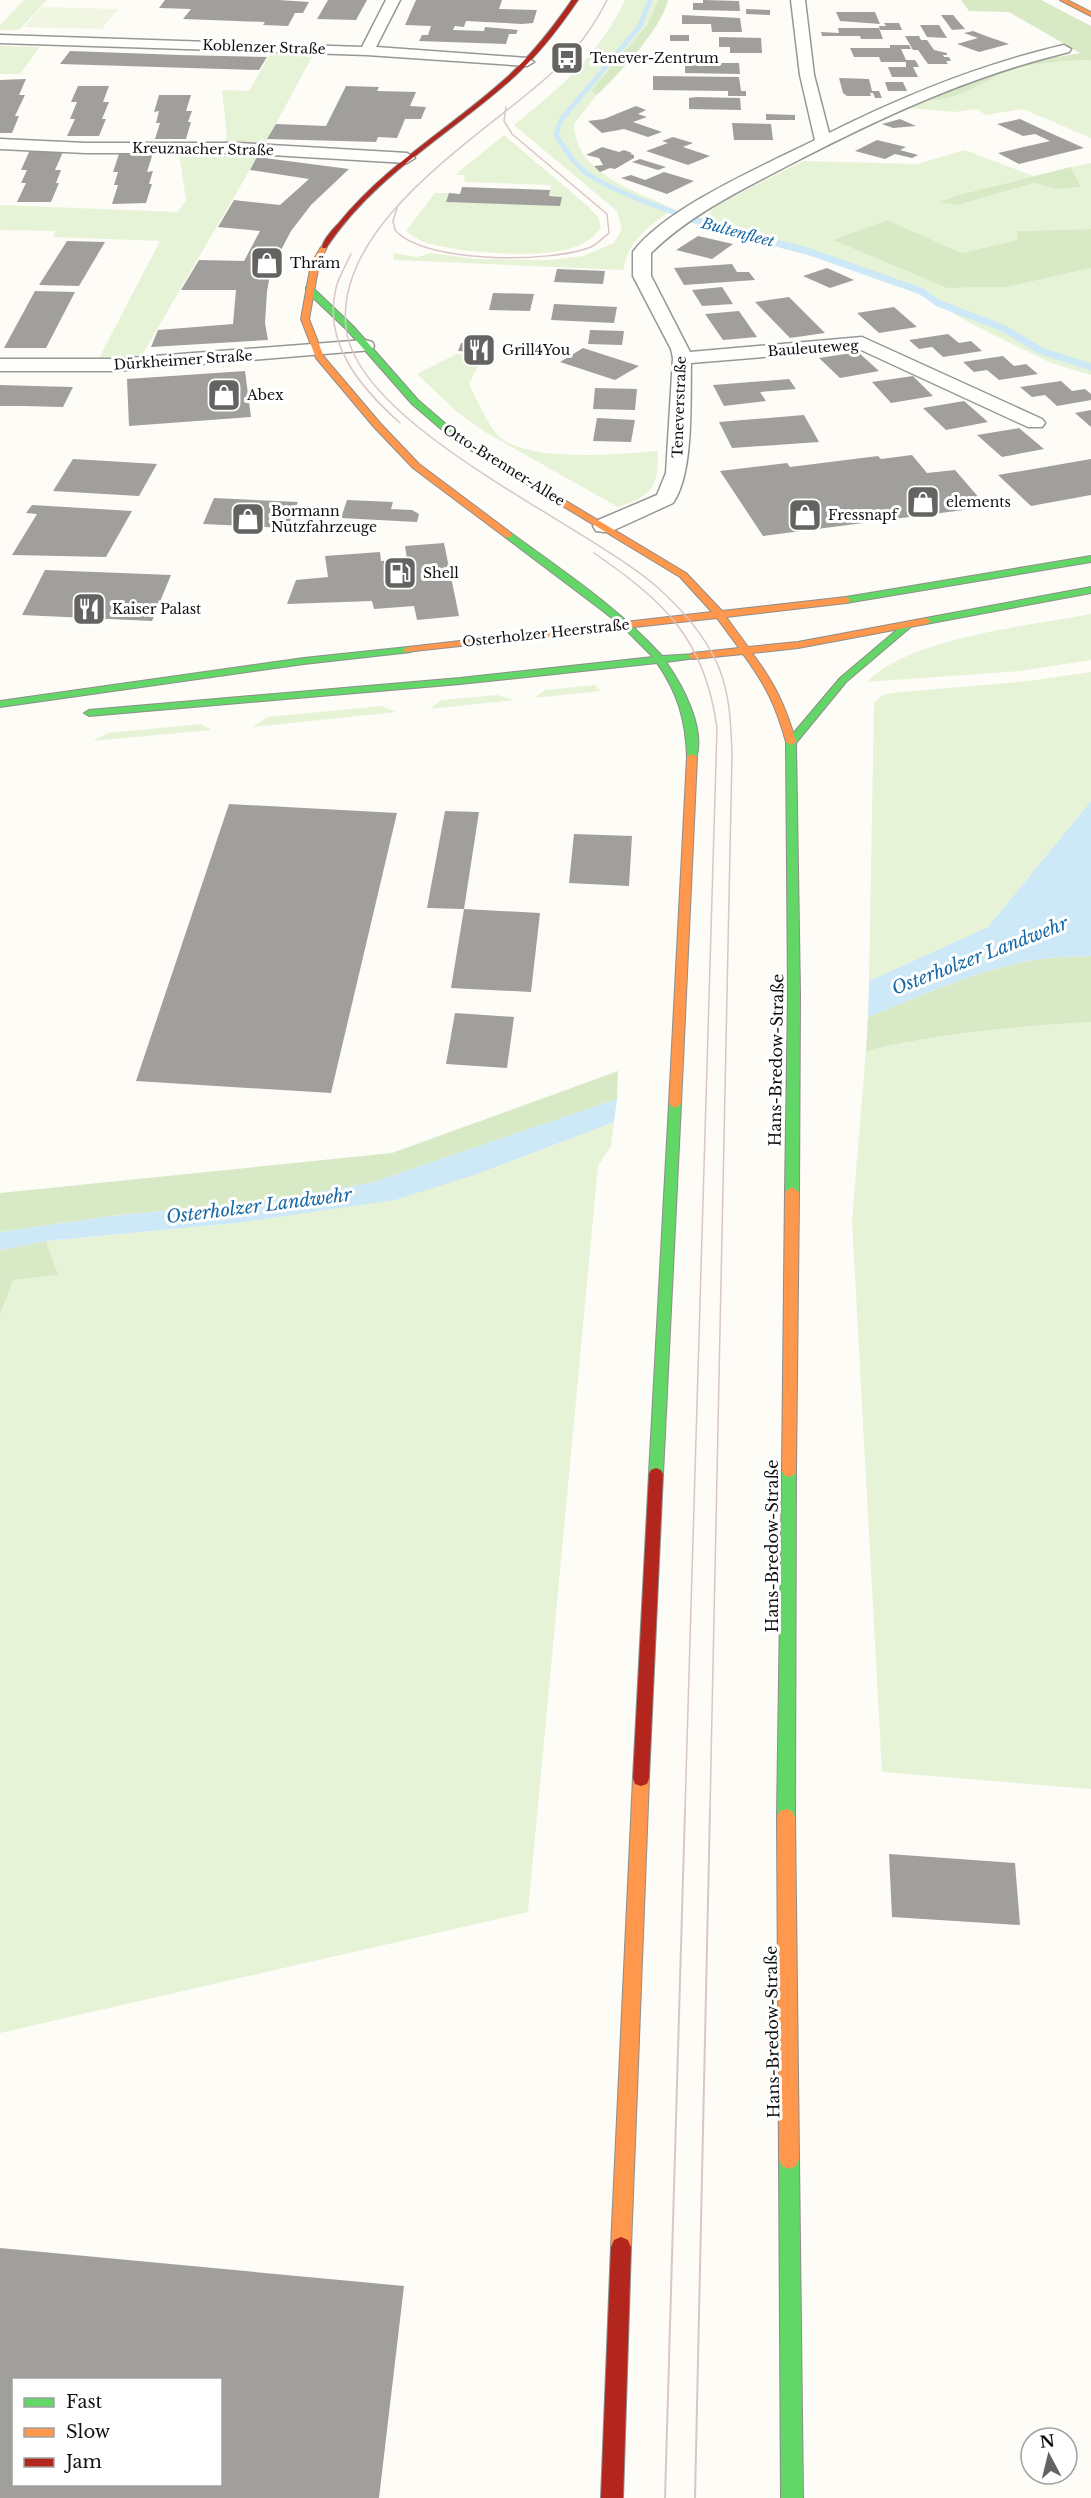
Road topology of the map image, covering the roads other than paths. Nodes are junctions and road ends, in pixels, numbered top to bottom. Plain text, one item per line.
1 (393, 0) edge
2 (575, 0) edge
3 (798, 0) edge
4 (1063, 0) edge
5 (1091, 14) edge
6 (0, 39) edge
7 (1064, 49) dead end
8 (367, 51) junction
9 (527, 62) junction
10 (823, 141) junction
11 (0, 144) edge
12 (407, 158) junction
13 (309, 289) junction
14 (365, 346) junction
15 (315, 351) junction
16 (682, 358) junction
17 (0, 365) edge
18 (1035, 423) dead end
19 (604, 526) junction
20 (1091, 559) edge
21 (1091, 590) edge
22 (720, 615) junction
23 (627, 624) junction
24 (908, 625) junction
25 (746, 651) junction
26 (662, 660) junction
27 (0, 704) edge
28 (76, 713) dead end
29 (791, 743) junction
30 (612, 2498) edge
31 (792, 2498) edge

1 - 8 street
2 - 9 main road
3 - 10 street
4 - 5 main road
6 - 8 street, Koblenzer Straße
7 - 10 street, Teneverstraße
8 - 9 street, Koblenzer Straße
9 - 12 main road
10 - 16 street, Teneverstraße
11 - 12 street, Kreuznacher Straße
12 - 13 main road
13 - 14 main road, Otto-Brenner-Allee
13 - 15 main road
14 - 15 street, Dürkheimer Straße
14 - 19 main road, Otto-Brenner-Allee
15 - 17 street, Dürkheimer Straße
15 - 23 main road
16 - 18 street, Bauleuteweg
16 - 19 street, Teneverstraße
19 - 22 main road, Otto-Brenner-Allee
20 - 22 main road, Osterholzer Heerstraße
21 - 24 main road
22 - 23 main road, Osterholzer Heerstraße
22 - 25 main road, Hans-Bredow-Straße
23 - 26 main road
23 - 27 main road, Osterholzer Heerstraße
24 - 25 main road
24 - 29 main road
25 - 26 main road
25 - 29 main road, Hans-Bredow-Straße
26 - 28 main road
26 - 30 main road
29 - 31 main road, Hans-Bredow-Straße

